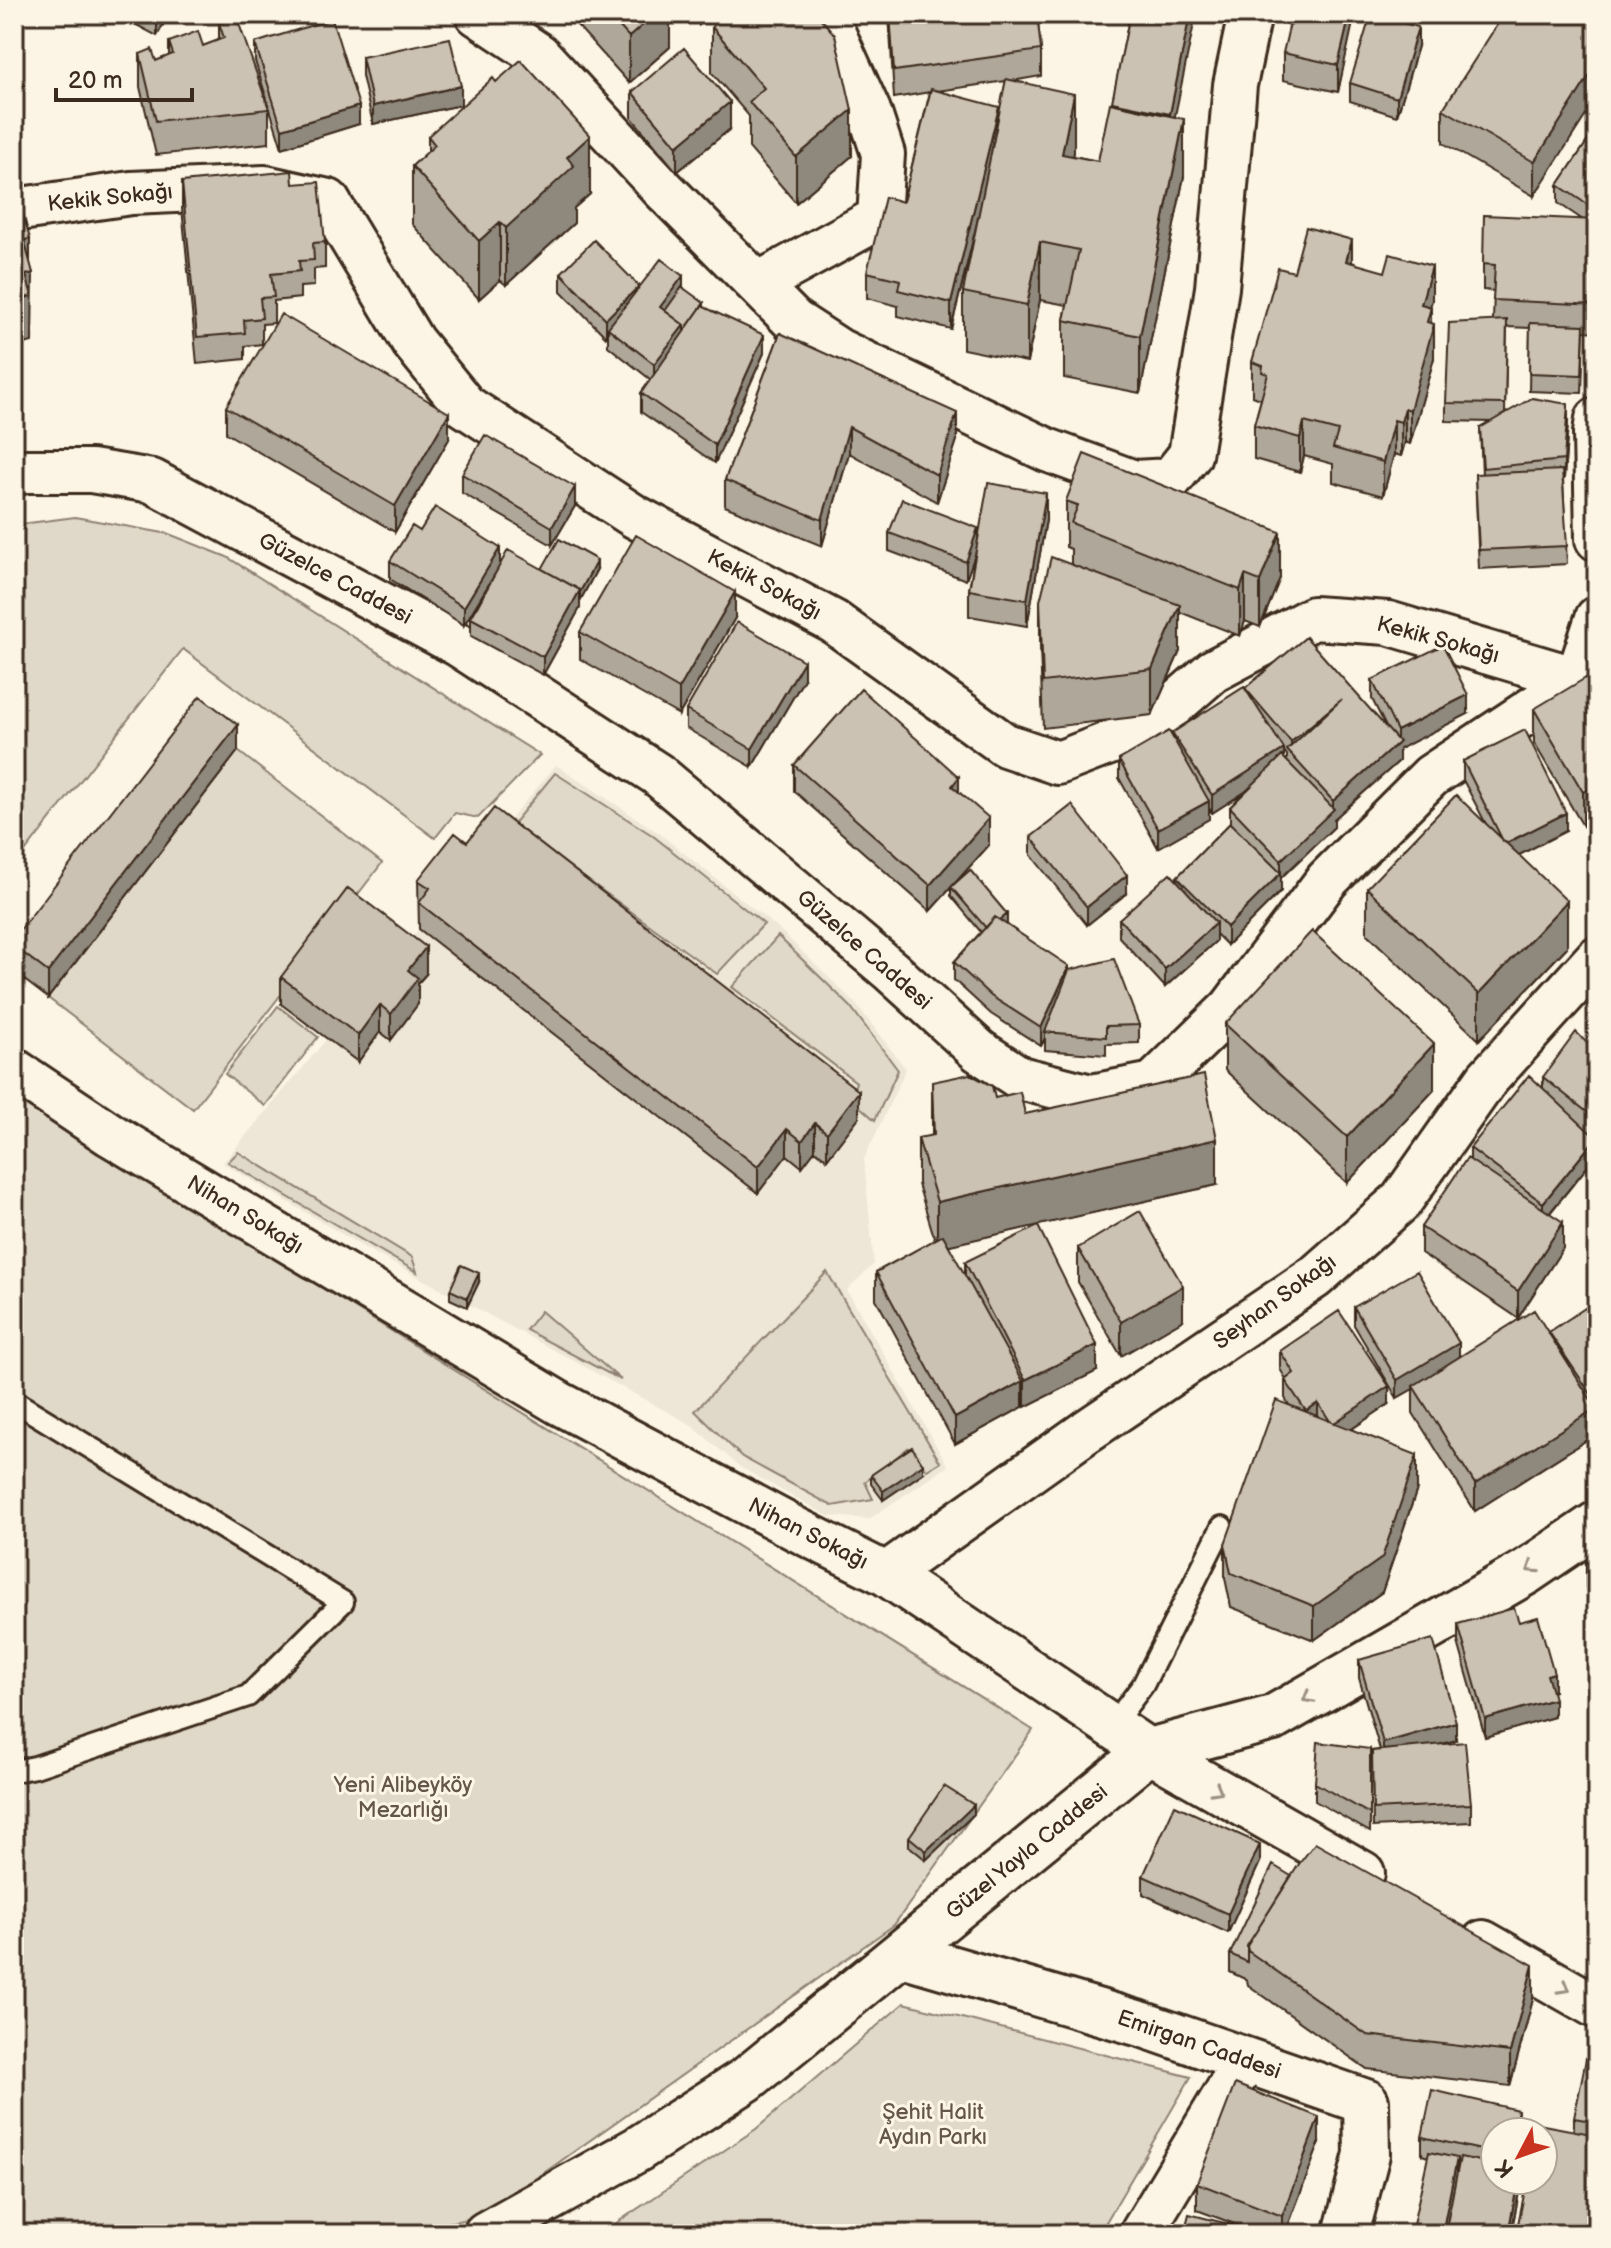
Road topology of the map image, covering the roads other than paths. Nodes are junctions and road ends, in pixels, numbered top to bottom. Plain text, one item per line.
1 (477, 14) edge
2 (825, 14) edge
3 (1250, 14) edge
4 (14, 210) edge
5 (758, 284) junction
6 (1597, 419) edge
7 (14, 474) edge
8 (1597, 539) edge
9 (1597, 618) edge
10 (1577, 679) junction
11 (1597, 958) edge
12 (14, 1070) edge
13 (14, 1401) edge
14 (1597, 1524) edge
15 (1222, 1527) dead end
16 (886, 1574) junction
17 (1112, 1726) junction
18 (1149, 1751) junction
19 (14, 1771) edge
20 (1392, 1890) edge
21 (1446, 1921) edge
22 (902, 1954) junction
23 (1597, 2007) edge
24 (1245, 2061) junction
25 (486, 2234) edge
26 (1141, 2234) edge
27 (1346, 2234) edge

1 - 5 street
2 - 5 street
3 - 5 street
4 - 10 street, Kekik Sokağı
6 - 8 street
7 - 10 street, Güzelce Caddesi
9 - 10 street
11 - 16 street, Seyhan Sokağı
12 - 16 street, Nihan Sokağı
13 - 19 lane
14 -> 18 main road, Güzel Yayla Caddesi
15 - 17 lane
16 - 17 street, Nihan Sokağı
17 - 18 street, Nihan Sokağı
18 -> 20 street, Nihan Sokağı
18 - 22 main road, Güzel Yayla Caddesi
21 -> 23 street
22 - 24 main road, Emirgan Caddesi
22 - 25 main road, Güzel Yayla Caddesi
24 - 26 street
24 - 27 main road, Emirgan Caddesi

